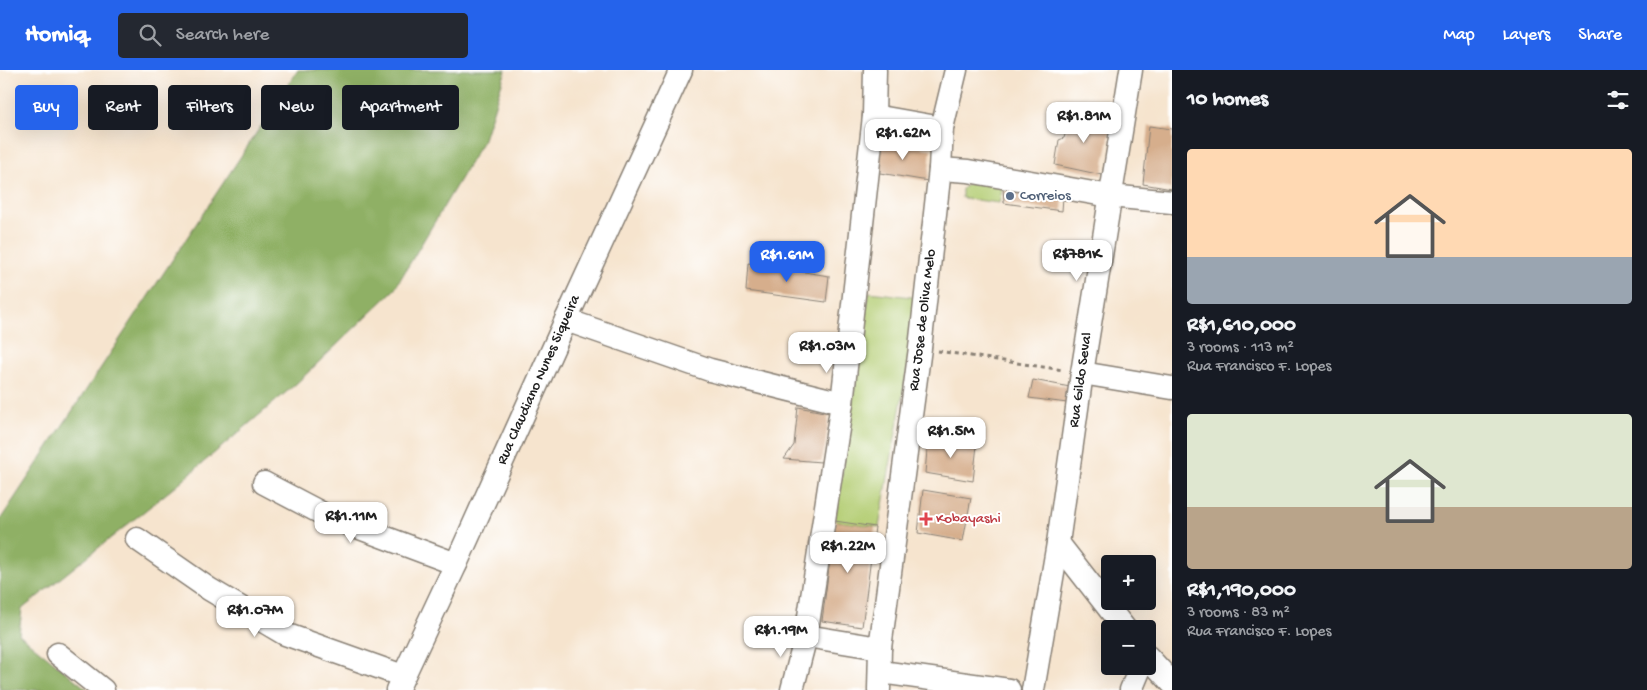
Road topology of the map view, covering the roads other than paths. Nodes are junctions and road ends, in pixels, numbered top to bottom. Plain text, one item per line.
1 (682, 70) edge
2 (875, 70) edge
3 (956, 70) edge
4 (1131, 70) edge
5 (874, 116) junction
6 (942, 128) junction
7 (940, 169) junction
8 (1110, 196) junction
9 (1172, 202) edge
10 (566, 320) junction
11 (1082, 373) junction
12 (1172, 388) edge
13 (842, 403) junction
14 (264, 483) dead end
15 (137, 539) dead end
16 (1058, 543) junction
17 (456, 564) junction
18 (1118, 620) edge
19 (806, 636) junction
20 (880, 648) junction
21 (58, 654) dead end
22 (1156, 666) edge
23 (1137, 675) edge
24 (880, 681) edge
25 (400, 683) edge
26 (1172, 683) edge
27 (103, 690) edge
28 (792, 690) edge
29 (1009, 690) edge
30 (1033, 690) edge
31 (1131, 690) edge

1 - 10 street, Rua Claudiano Nunes Siqueira
2 - 5 street
3 - 6 street, Rua Jose de Oliva Melo
4 - 8 street, Rua Gildo Seval
5 - 6 street
5 - 13 street
6 - 7 street, Rua Jose de Oliva Melo
7 - 8 street
7 - 20 street, Rua Jose de Oliva Melo
8 - 9 street
8 - 11 street, Rua Gildo Seval
10 - 13 street
10 - 17 street, Rua Claudiano Nunes Siqueira
11 - 12 street
11 - 16 street, Rua Gildo Seval
13 - 19 street
14 - 17 street
15 - 25 street
16 - 18 street
16 - 30 street, Rua Gildo Seval
17 - 25 street, Rua Claudiano Nunes Siqueira
19 - 20 street
19 - 28 street
20 - 24 street, Rua Jose de Oliva Melo
21 - 27 street
22 - 26 street
23 - 31 street
24 - 29 street

